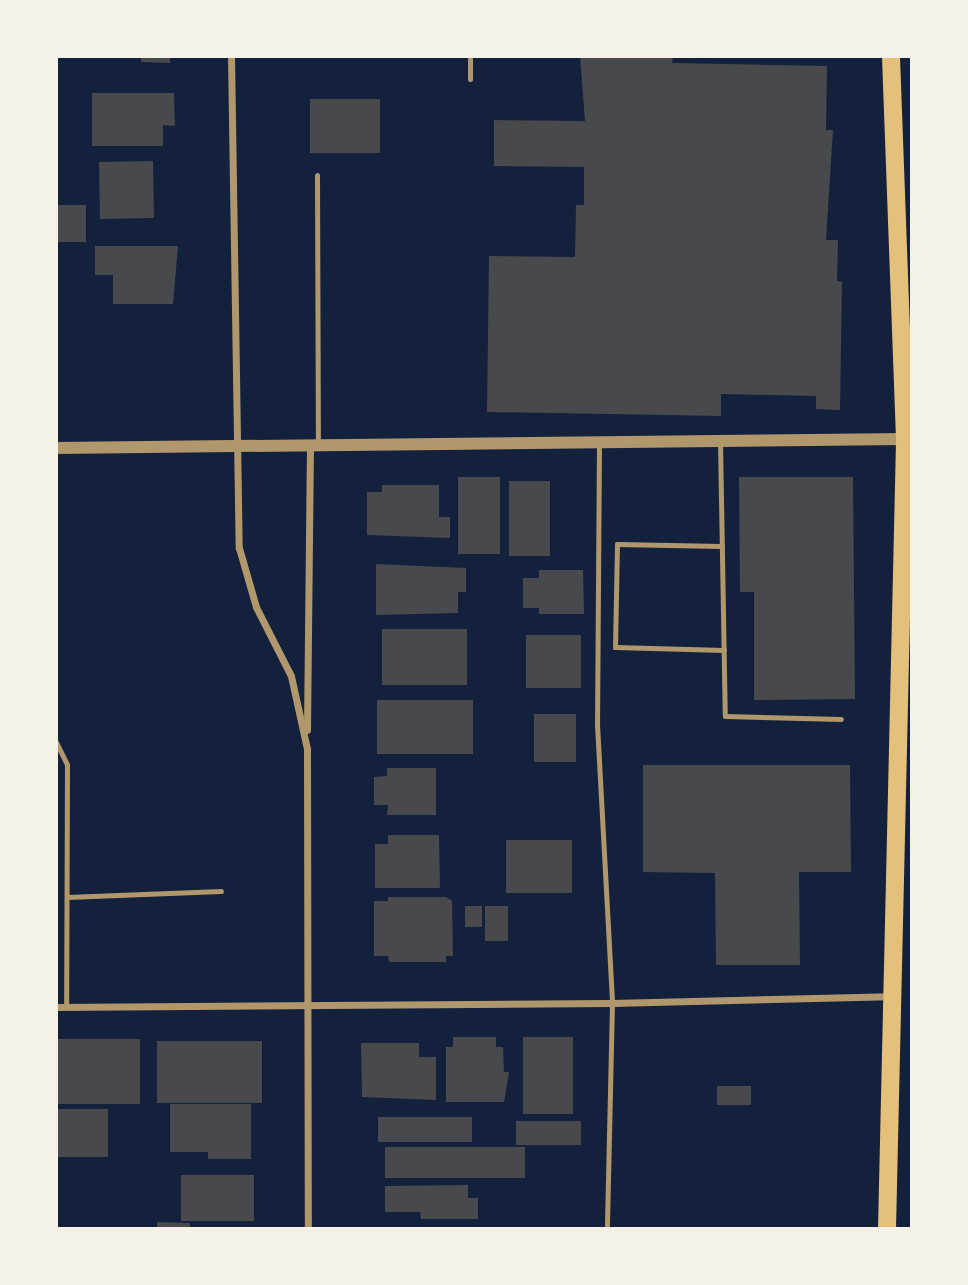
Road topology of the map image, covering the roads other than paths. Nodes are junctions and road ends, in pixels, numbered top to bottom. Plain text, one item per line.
1 (231, 56) edge
2 (470, 56) edge
3 (891, 56) edge
4 (470, 79) dead end
5 (317, 175) dead end
6 (905, 439) junction
7 (720, 441) junction
8 (599, 443) junction
9 (314, 445) junction
10 (234, 446) junction
11 (56, 448) edge
12 (722, 547) junction
13 (724, 650) junction
14 (841, 719) dead end
15 (56, 742) edge
16 (307, 749) junction
17 (220, 891) dead end
18 (67, 897) junction
19 (889, 996) junction
20 (612, 1003) junction
21 (56, 1007) edge
22 (66, 1007) junction
23 (309, 1007) junction
24 (308, 1229) edge
25 (607, 1229) edge
26 (887, 1229) edge

1 - 10 street
2 - 4 lane
3 - 6 main road
5 - 9 lane
6 - 7 street
6 - 19 main road
7 - 8 street
7 - 12 lane
8 - 9 street
8 - 20 lane
9 - 10 street
9 - 16 street
10 - 11 street
10 - 16 street
12 - 13 lane
12 - 13 lane
13 - 14 lane
15 - 18 lane
16 - 23 street
17 - 18 lane
18 - 22 lane
19 - 20 street
19 - 26 main road
20 - 23 street
20 - 25 lane
21 - 22 street
22 - 23 street
23 - 24 street

